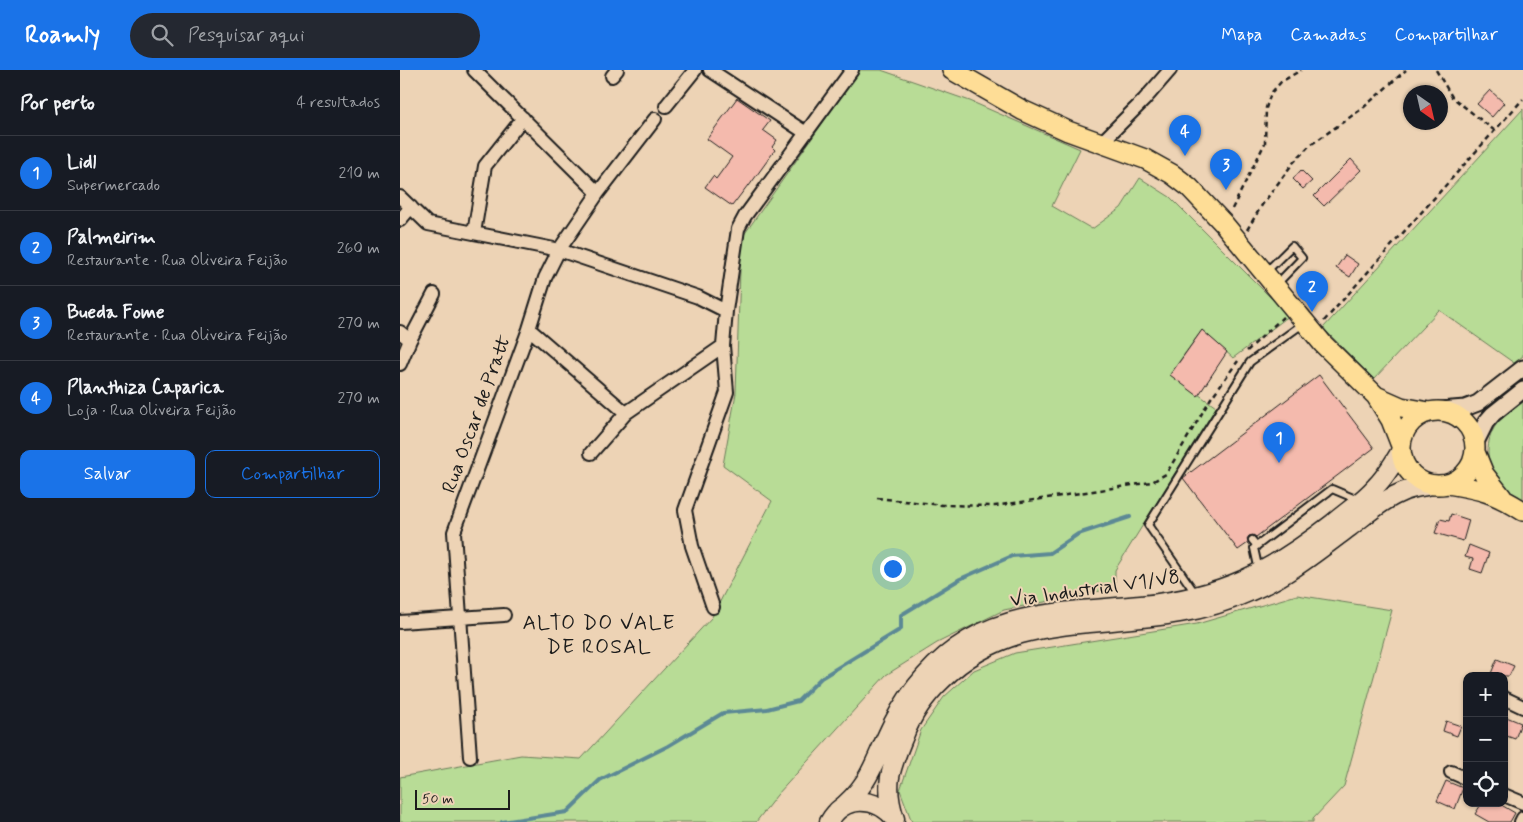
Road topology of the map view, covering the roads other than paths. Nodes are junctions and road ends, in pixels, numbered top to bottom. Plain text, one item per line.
1 (474, 70) edge
2 (695, 70) edge
3 (710, 70) edge
4 (852, 70) edge
5 (952, 70) edge
6 (1169, 70) edge
7 (666, 106) dead end
8 (523, 118) junction
9 (655, 119) dead end
10 (806, 133) junction
11 (1101, 143) junction
12 (598, 193) junction
13 (400, 197) edge
14 (411, 206) junction
15 (400, 220) edge
16 (474, 233) junction
17 (559, 250) junction
18 (1270, 280) junction
19 (434, 294) dead end
20 (726, 311) junction
21 (1309, 327) junction
22 (528, 329) junction
23 (405, 336) edge
24 (724, 346) junction
25 (400, 364) edge
26 (1523, 368) edge
27 (1523, 390) edge
28 (1376, 396) junction
29 (1434, 411) junction
30 (626, 413) junction
31 (1400, 448) junction
32 (1475, 448) junction
33 (590, 453) dead end
34 (1440, 485) junction
35 (1502, 498) junction
36 (1359, 501) junction
37 (1523, 511) edge
38 (1252, 540) dead end
39 (1257, 546) junction
40 (1259, 573) junction
41 (1195, 596) junction
42 (713, 607) dead end
43 (504, 614) dead end
44 (461, 619) junction
45 (400, 622) edge
46 (1508, 700) edge
47 (1523, 707) edge
48 (470, 758) dead end
49 (1451, 772) dead end
50 (1463, 777) edge
51 (1508, 796) edge
52 (1523, 802) edge
53 (833, 816) edge
54 (1523, 818) edge
55 (896, 821) edge
56 (1521, 822) edge

1 - 8 street
2 - 7 street
3 - 10 street
4 - 10 street
5 - 11 main road
6 - 11 street
8 - 12 street
8 - 16 street
9 - 12 street, Rua Oscar de Pratt
10 - 20 street
11 - 18 main road
12 - 17 street, Rua Oscar de Pratt
13 - 14 street
14 - 15 street
14 - 16 street
16 - 17 street
17 - 20 street
17 - 22 street, Rua Oscar de Pratt
18 - 18 lane
18 - 21 main road
19 - 23 street
20 - 24 street
21 - 28 main road
21 - 41 lane
22 - 30 street
22 - 44 street, Rua Oscar de Pratt
23 - 25 street
24 - 30 street
24 - 42 street
26 - 29 street
27 - 32 street
28 - 29 main road
28 - 31 main road
29 - 31 main road
29 - 32 main road
30 - 33 street
31 - 34 main road
31 - 36 main road, Via Industrial V1/V8
32 - 34 main road
32 - 35 main road
34 - 35 main road
34 - 55 main road, Via Industrial V1/V8
35 - 37 main road
36 - 39 lane
36 - 40 main road, Via Industrial V1/V8
38 - 39 lane
39 - 40 lane
40 - 41 main road, Via Industrial V1/V8
41 - 53 main road, Via Industrial V1/V8
43 - 44 street
44 - 45 street
44 - 48 street, Rua Oscar de Pratt
46 - 47 street
49 - 50 street
51 - 52 street
53 - 55 main road
54 - 56 street

